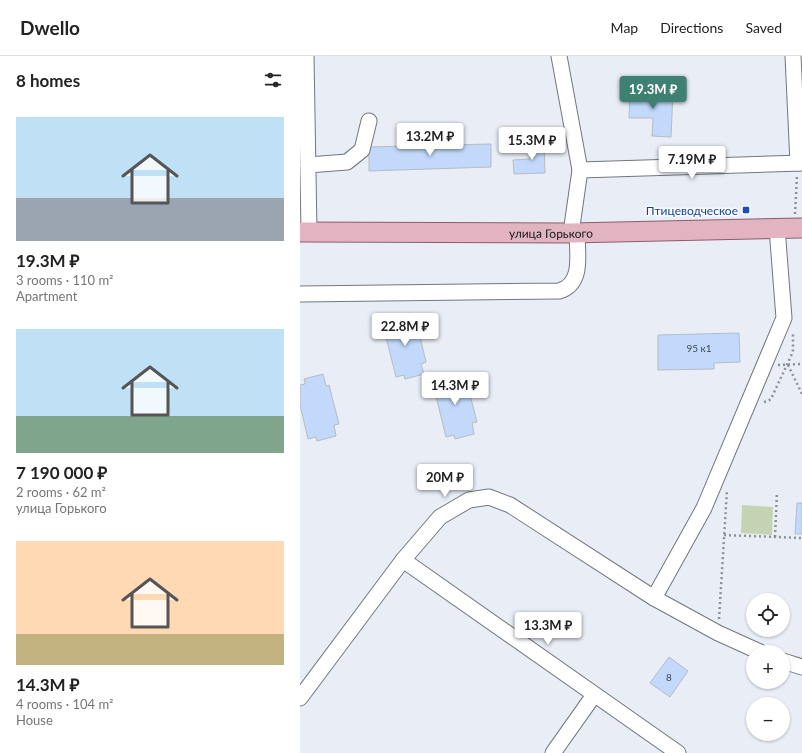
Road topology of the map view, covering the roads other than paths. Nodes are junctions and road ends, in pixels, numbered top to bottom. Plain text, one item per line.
1 (306, 56) edge
2 (559, 56) edge
3 (792, 56) edge
4 (369, 121) dead end
5 (304, 149) edge
6 (800, 163) edge
7 (308, 165) junction
8 (580, 170) junction
9 (777, 228) junction
10 (802, 228) edge
11 (305, 232) edge
12 (574, 233) junction
13 (300, 294) edge
14 (403, 560) junction
15 (654, 598) junction
16 (746, 646) edge
17 (790, 664) edge
18 (802, 668) edge
19 (594, 694) junction
20 (300, 698) edge
21 (552, 753) edge
22 (678, 753) edge

1 - 5 street
2 - 8 street
3 - 6 street
4 - 7 street
5 - 7 street
6 - 8 street
7 - 11 street
8 - 12 street
9 - 10 main road, улица Горького
9 - 12 main road, улица Горького
9 - 15 street
11 - 12 main road, улица Горького
12 - 13 street
14 - 15 street
14 - 19 street
14 - 20 street
15 - 16 street
17 - 18 street
19 - 21 street
19 - 22 street

